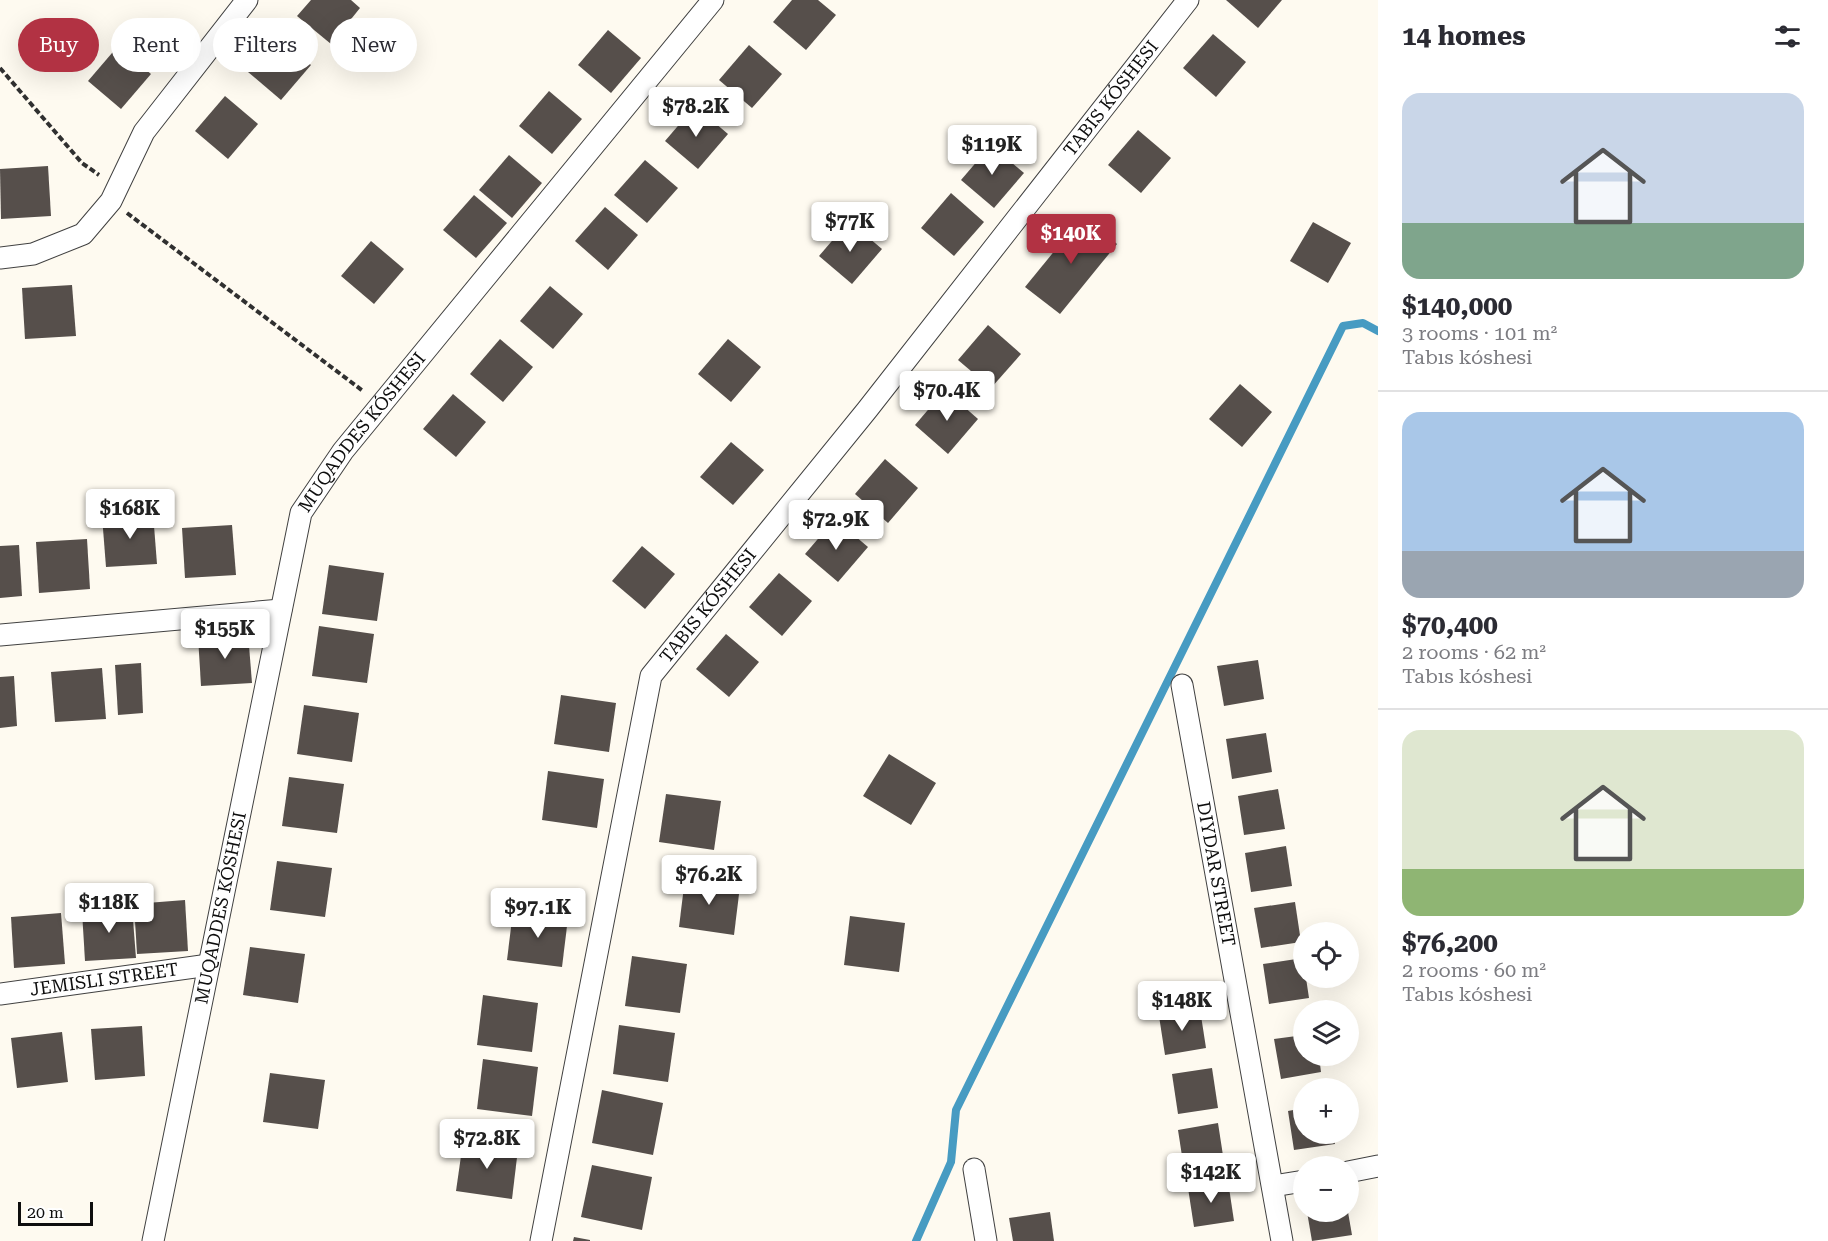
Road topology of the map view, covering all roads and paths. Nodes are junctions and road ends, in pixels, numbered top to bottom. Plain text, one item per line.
1 (247, 0) edge
2 (713, 0) edge
3 (1188, 0) edge
4 (0, 68) edge
5 (111, 201) junction
6 (0, 258) edge
7 (381, 405) junction
8 (281, 610) junction
9 (0, 635) edge
10 (1182, 685) dead end
11 (209, 965) junction
12 (0, 994) edge
13 (1378, 1166) edge
14 (974, 1169) dead end
15 (1359, 1170) edge
16 (1293, 1182) edge
17 (1273, 1186) junction
18 (153, 1241) edge
19 (541, 1241) edge
20 (986, 1241) edge
21 (1282, 1241) edge

1 - 5 street
2 - 7 street, MUQADDES KÓSHESI
3 - 19 street
4 - 5 path
5 - 6 street
5 - 7 path
7 - 8 street, MUQADDES KÓSHESI
8 - 9 street
8 - 11 street, MUQADDES KÓSHESI
10 - 17 street, DIYDAR STREET
11 - 12 street, JEMISLI STREET
11 - 18 street, MUQADDES KÓSHESI
13 - 15 street
14 - 20 street
16 - 17 street
17 - 21 street, DIYDAR STREET

